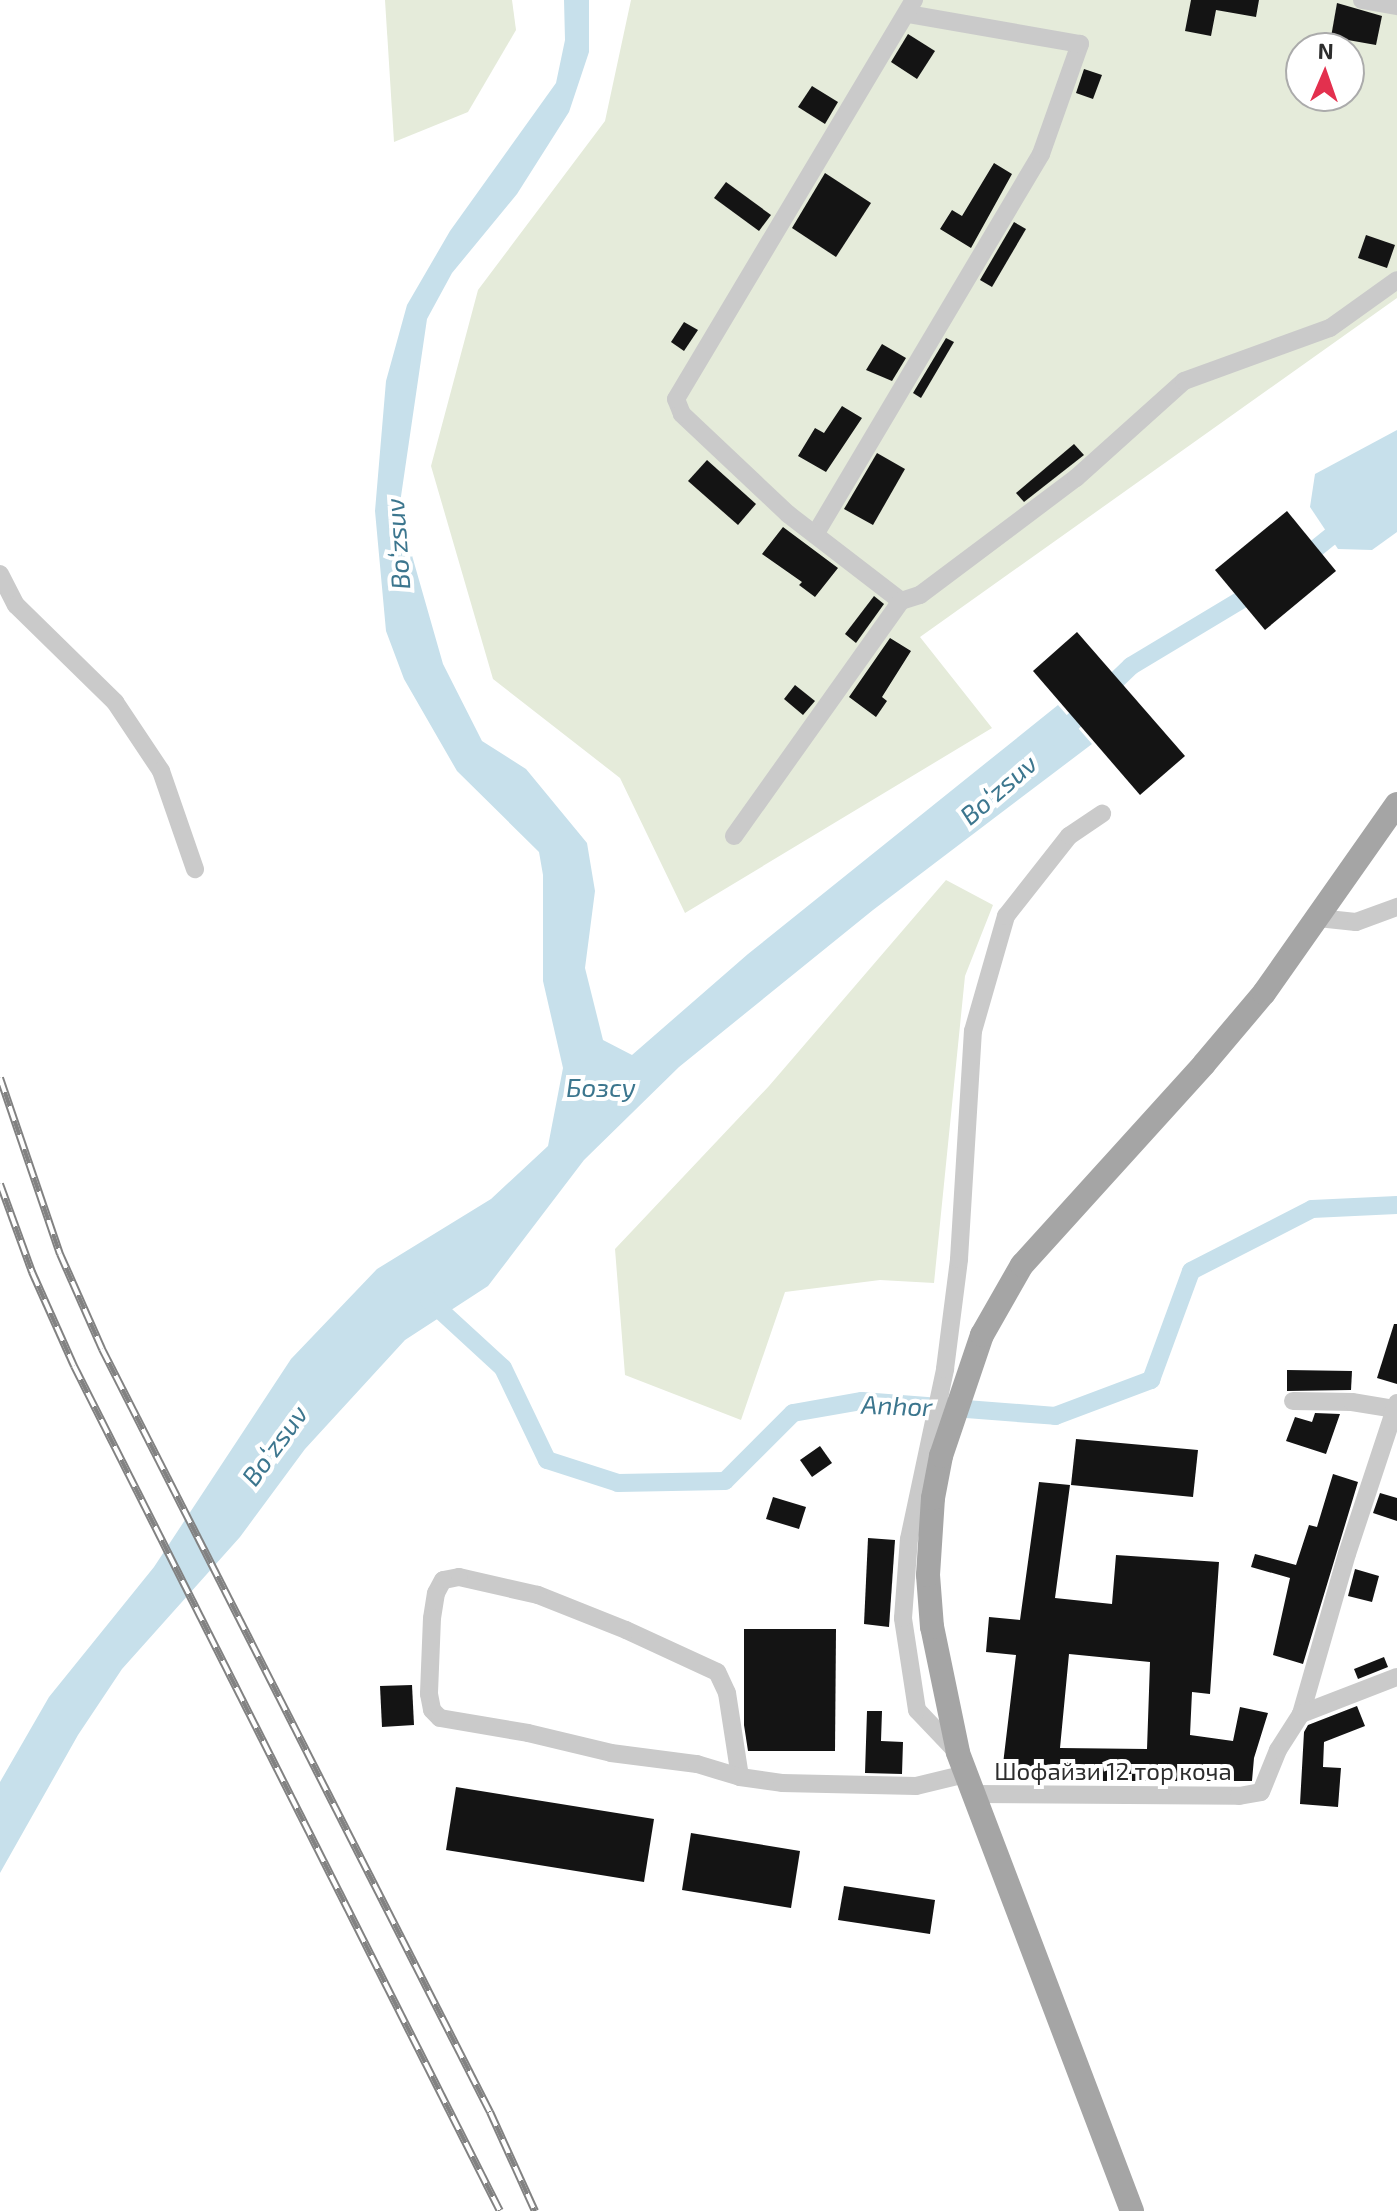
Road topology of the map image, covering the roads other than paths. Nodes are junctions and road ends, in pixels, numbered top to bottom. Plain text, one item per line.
1 (1362, 0) edge
2 (1397, 6) edge
3 (911, 7) edge
4 (1397, 280) edge
5 (816, 533) junction
6 (0, 574) edge
7 (901, 601) junction
8 (1397, 804) edge
9 (1102, 814) dead end
10 (734, 836) dead end
11 (195, 869) dead end
12 (1397, 907) edge
13 (1318, 918) junction
14 (957, 1370) junction
15 (1293, 1401) dead end
16 (1396, 1406) edge
17 (1397, 1677) edge
18 (1301, 1714) junction
19 (966, 1773) junction
20 (740, 1777) junction
21 (1132, 2211) edge

1 - 2 street
3 - 5 street
3 - 5 street
4 - 7 street
5 - 7 street
6 - 11 street
7 - 10 street
8 - 13 main road
9 - 14 street
12 - 13 street
13 - 14 main road
14 - 19 main road
15 - 16 street
16 - 18 street, Шофайзи 12 тор коча
17 - 18 street
18 - 19 street, Шофайзи 12 тор коча
19 - 20 street
19 - 21 main road
20 - 20 street

